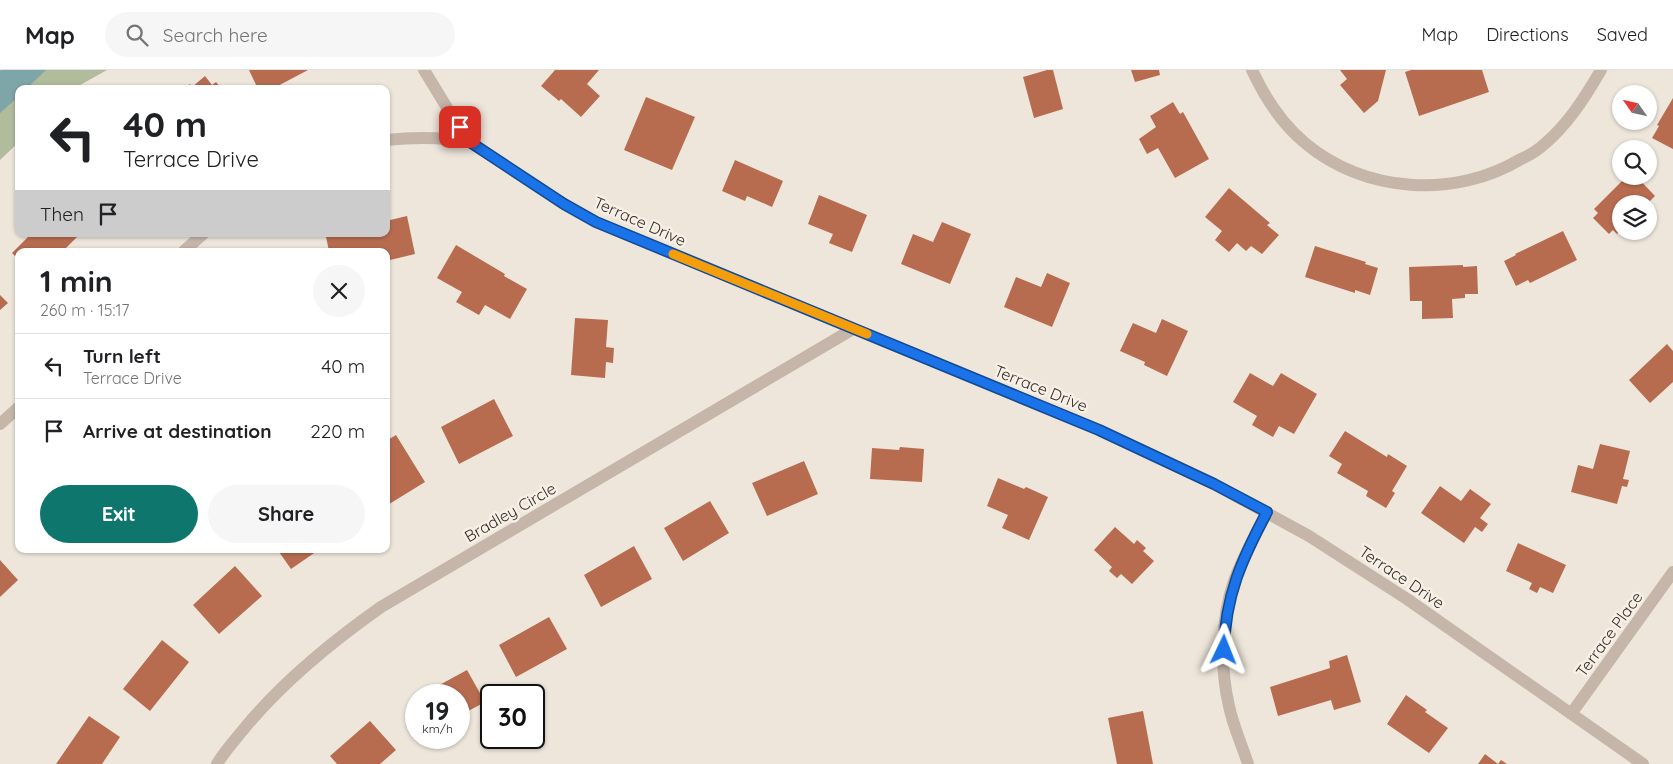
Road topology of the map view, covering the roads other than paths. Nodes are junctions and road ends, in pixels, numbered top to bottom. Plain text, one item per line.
1 (424, 70) edge
2 (1252, 70) edge
3 (1601, 70) edge
4 (390, 139) edge
5 (470, 142) junction
6 (200, 237) edge
7 (187, 248) edge
8 (853, 328) junction
9 (15, 411) edge
10 (0, 424) edge
11 (1267, 512) junction
12 (1673, 572) edge
13 (1571, 714) junction
14 (217, 764) edge
15 (1248, 764) edge
16 (1643, 764) edge

1 - 5 street, Terrace Drive
2 - 3 street
4 - 5 street
5 - 8 street, Terrace Drive
6 - 7 street
8 - 11 street, Terrace Drive
8 - 14 street, Bradley Circle
9 - 10 street
11 - 13 street, Terrace Drive
11 - 15 street
12 - 13 street, Terrace Place
13 - 16 street, Terrace Drive

